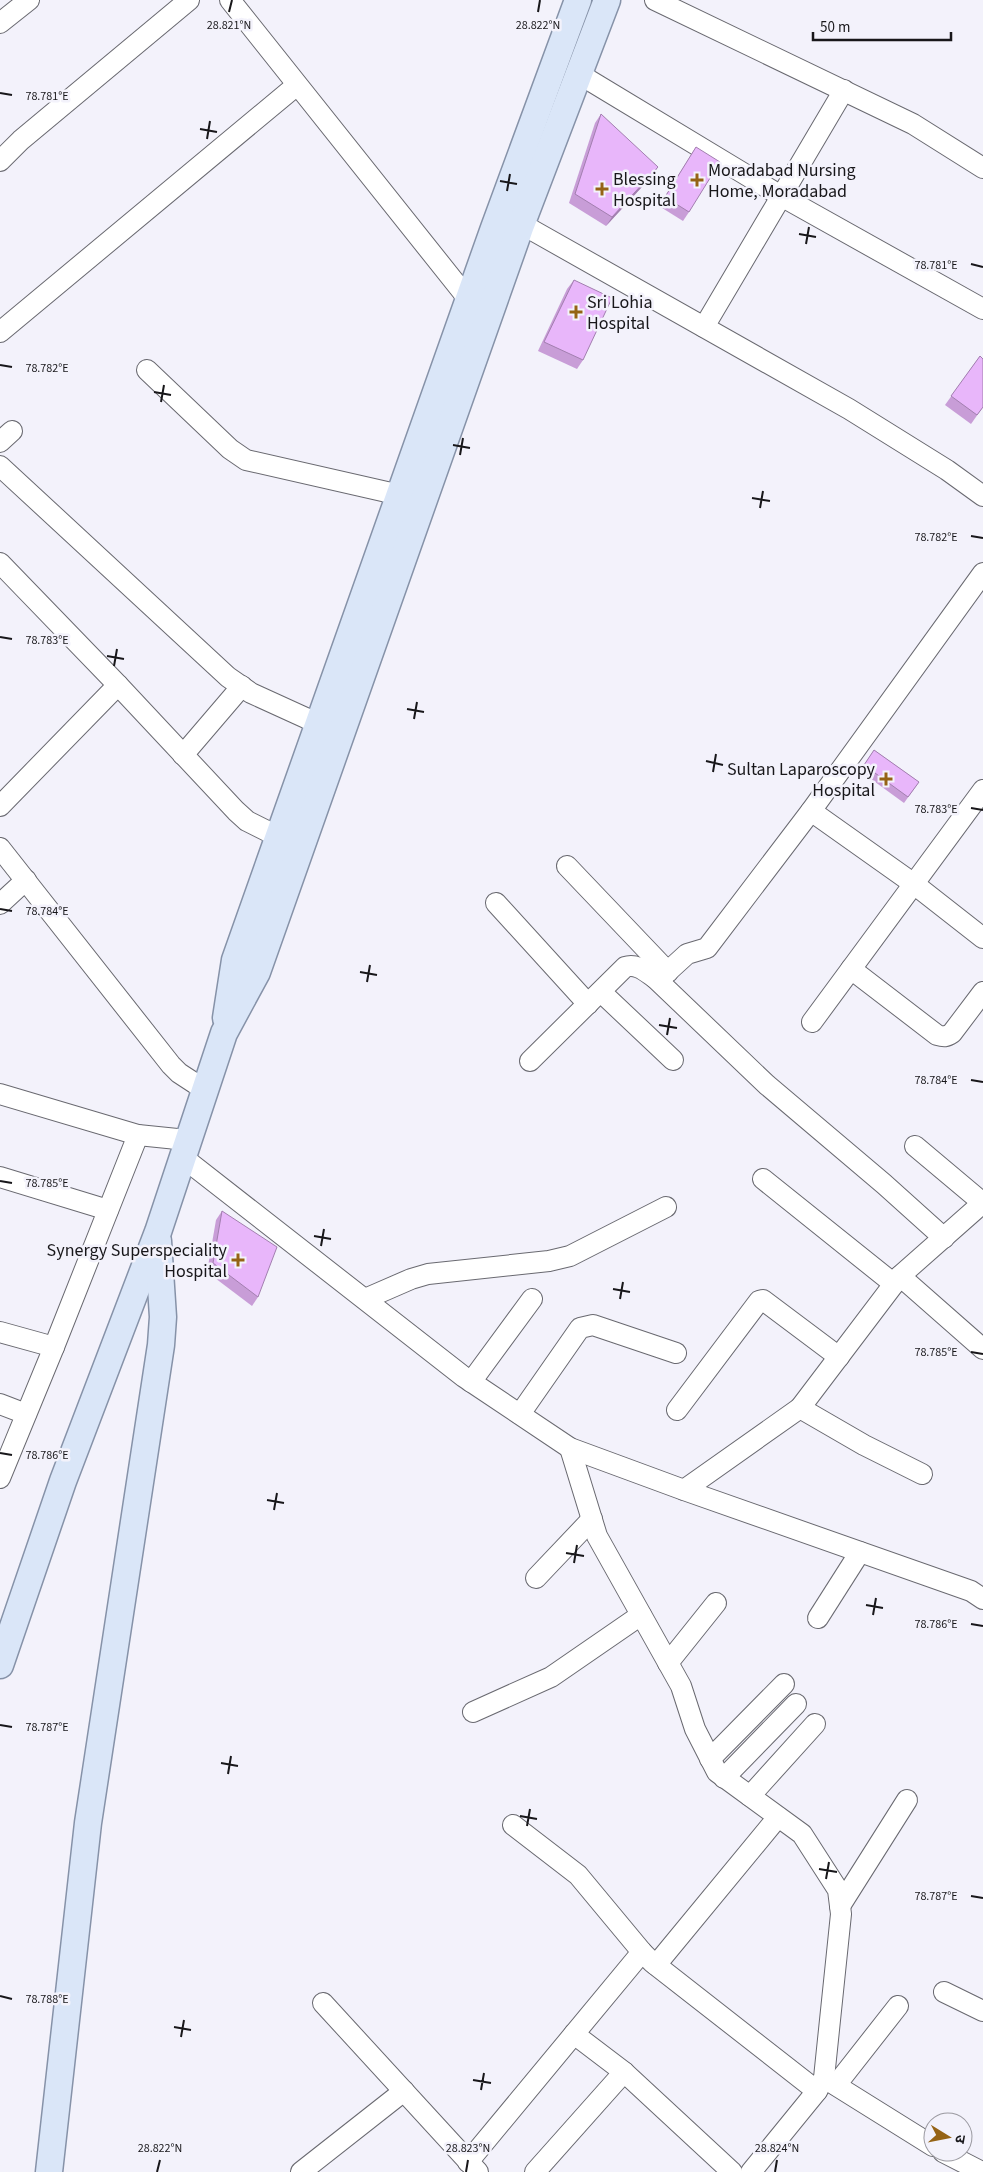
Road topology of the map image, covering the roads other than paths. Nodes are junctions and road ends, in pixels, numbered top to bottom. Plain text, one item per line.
1 (29, 0) edge
2 (189, 0) edge
3 (230, 0) edge
4 (578, 0) edge
5 (607, 0) edge
6 (655, 0) edge
7 (0, 23) edge
8 (579, 74) junction
9 (297, 85) junction
10 (844, 90) junction
11 (0, 161) edge
12 (983, 168) edge
13 (781, 196) junction
14 (510, 218) junction
15 (468, 300) junction
16 (983, 309) edge
17 (704, 328) junction
18 (0, 332) edge
19 (147, 370) dead end
20 (0, 466) edge
21 (400, 495) junction
22 (983, 496) edge
23 (0, 564) edge
24 (983, 573) edge
25 (118, 685) junction
26 (242, 686) junction
27 (319, 724) junction
28 (183, 755) junction
29 (981, 798) edge
30 (0, 806) edge
31 (811, 811) junction
32 (279, 837) junction
33 (0, 848) edge
34 (567, 866) dead end
35 (26, 880) junction
36 (914, 884) junction
37 (496, 903) dead end
38 (0, 904) edge
39 (983, 938) edge
40 (852, 969) junction
41 (661, 975) junction
42 (983, 992) edge
43 (594, 998) junction
44 (812, 1022) dead end
45 (224, 1034) junction
46 (673, 1060) dead end
47 (530, 1061) dead end
48 (205, 1090) junction
49 (0, 1094) edge
50 (138, 1135) junction
51 (915, 1146) dead end
52 (184, 1148) junction
53 (0, 1177) edge
54 (763, 1179) dead end
55 (983, 1204) edge
56 (666, 1207) dead end
57 (108, 1210) junction
58 (158, 1232) junction
59 (944, 1238) junction
60 (897, 1280) junction
61 (532, 1299) dead end
62 (365, 1300) junction
63 (0, 1332) edge
64 (54, 1347) junction
65 (983, 1349) edge
66 (676, 1353) dead end
67 (839, 1357) junction
68 (472, 1382) junction
69 (0, 1404) edge
70 (800, 1408) junction
71 (677, 1410) dead end
72 (26, 1414) junction
73 (520, 1414) junction
74 (570, 1448) junction
75 (922, 1474) dead end
76 (0, 1478) edge
77 (684, 1490) junction
78 (592, 1519) junction
79 (860, 1552) junction
80 (536, 1578) dead end
81 (983, 1599) edge
82 (716, 1603) dead end
83 (641, 1615) junction
84 (818, 1618) dead end
85 (668, 1663) junction
86 (0, 1666) edge
87 (784, 1684) dead end
88 (796, 1704) dead end
89 (473, 1712) dead end
90 (815, 1724) dead end
91 (710, 1760) junction
92 (724, 1778) junction
93 (750, 1796) junction
94 (907, 1800) dead end
95 (778, 1818) junction
96 (513, 1825) dead end
97 (840, 1906) junction
98 (649, 1959) junction
99 (944, 1992) dead end
100 (323, 2002) dead end
101 (898, 2006) dead end
102 (983, 2011) edge
103 (574, 2034) junction
104 (624, 2072) junction
105 (826, 2085) junction
106 (404, 2091) junction
107 (923, 2140) edge
108 (962, 2162) edge
109 (473, 2167) edge
110 (49, 2172) edge
111 (301, 2172) edge
112 (535, 2172) edge
113 (732, 2172) edge
114 (751, 2172) edge
115 (982, 2172) edge

1 - 7 street
2 - 11 street
3 - 9 street
4 - 14 main road
5 - 8 main road
6 - 10 street
8 - 13 street
8 - 14 main road
9 - 15 street
9 - 18 street
10 - 12 street
10 - 13 street
13 - 16 street
13 - 17 street
14 - 15 main road
14 - 17 street
14 - 45 main road
15 - 21 main road
17 - 22 street
19 - 21 street
20 - 26 street
21 - 27 main road
23 - 25 street
24 - 31 street
25 - 28 street
25 - 30 street
26 - 27 street
26 - 28 street
27 - 32 main road
28 - 32 street
29 - 36 street
31 - 36 street
31 - 41 street
32 - 45 main road
33 - 35 street
34 - 41 street
35 - 38 street
35 - 48 street
36 - 39 street
36 - 40 street
37 - 43 street
40 - 42 street
40 - 44 street
41 - 43 street
41 - 59 street
43 - 46 street
43 - 47 street
45 - 48 main road
48 - 52 main road
49 - 50 street
50 - 52 street
50 - 57 street
51 - 55 street
52 - 58 main road
52 - 62 street
53 - 57 street
54 - 60 street
55 - 59 street
56 - 62 street
57 - 64 street
58 - 86 main road
58 - 110 main road
59 - 60 street
60 - 65 street
60 - 67 street
61 - 68 street
62 - 68 street
63 - 64 street
64 - 72 street
66 - 73 street
67 - 70 street
67 - 71 street
68 - 73 street
69 - 72 street
70 - 75 street
70 - 77 street
72 - 76 street
73 - 74 street
74 - 77 street
74 - 78 street
77 - 79 street
78 - 80 street
78 - 83 street
79 - 81 street
79 - 84 street
82 - 85 street
83 - 85 street
83 - 89 street
85 - 91 street
87 - 91 street
88 - 92 street
90 - 93 street
91 - 92 street
92 - 93 street
93 - 95 street
94 - 97 street
95 - 97 street
95 - 98 street
96 - 98 street
97 - 105 street
98 - 103 street
98 - 105 street
99 - 102 street
100 - 106 street
101 - 105 street
103 - 104 street
103 - 109 street
104 - 112 street
104 - 113 street
105 - 107 street
105 - 114 street
106 - 109 street
106 - 111 street
108 - 115 street

